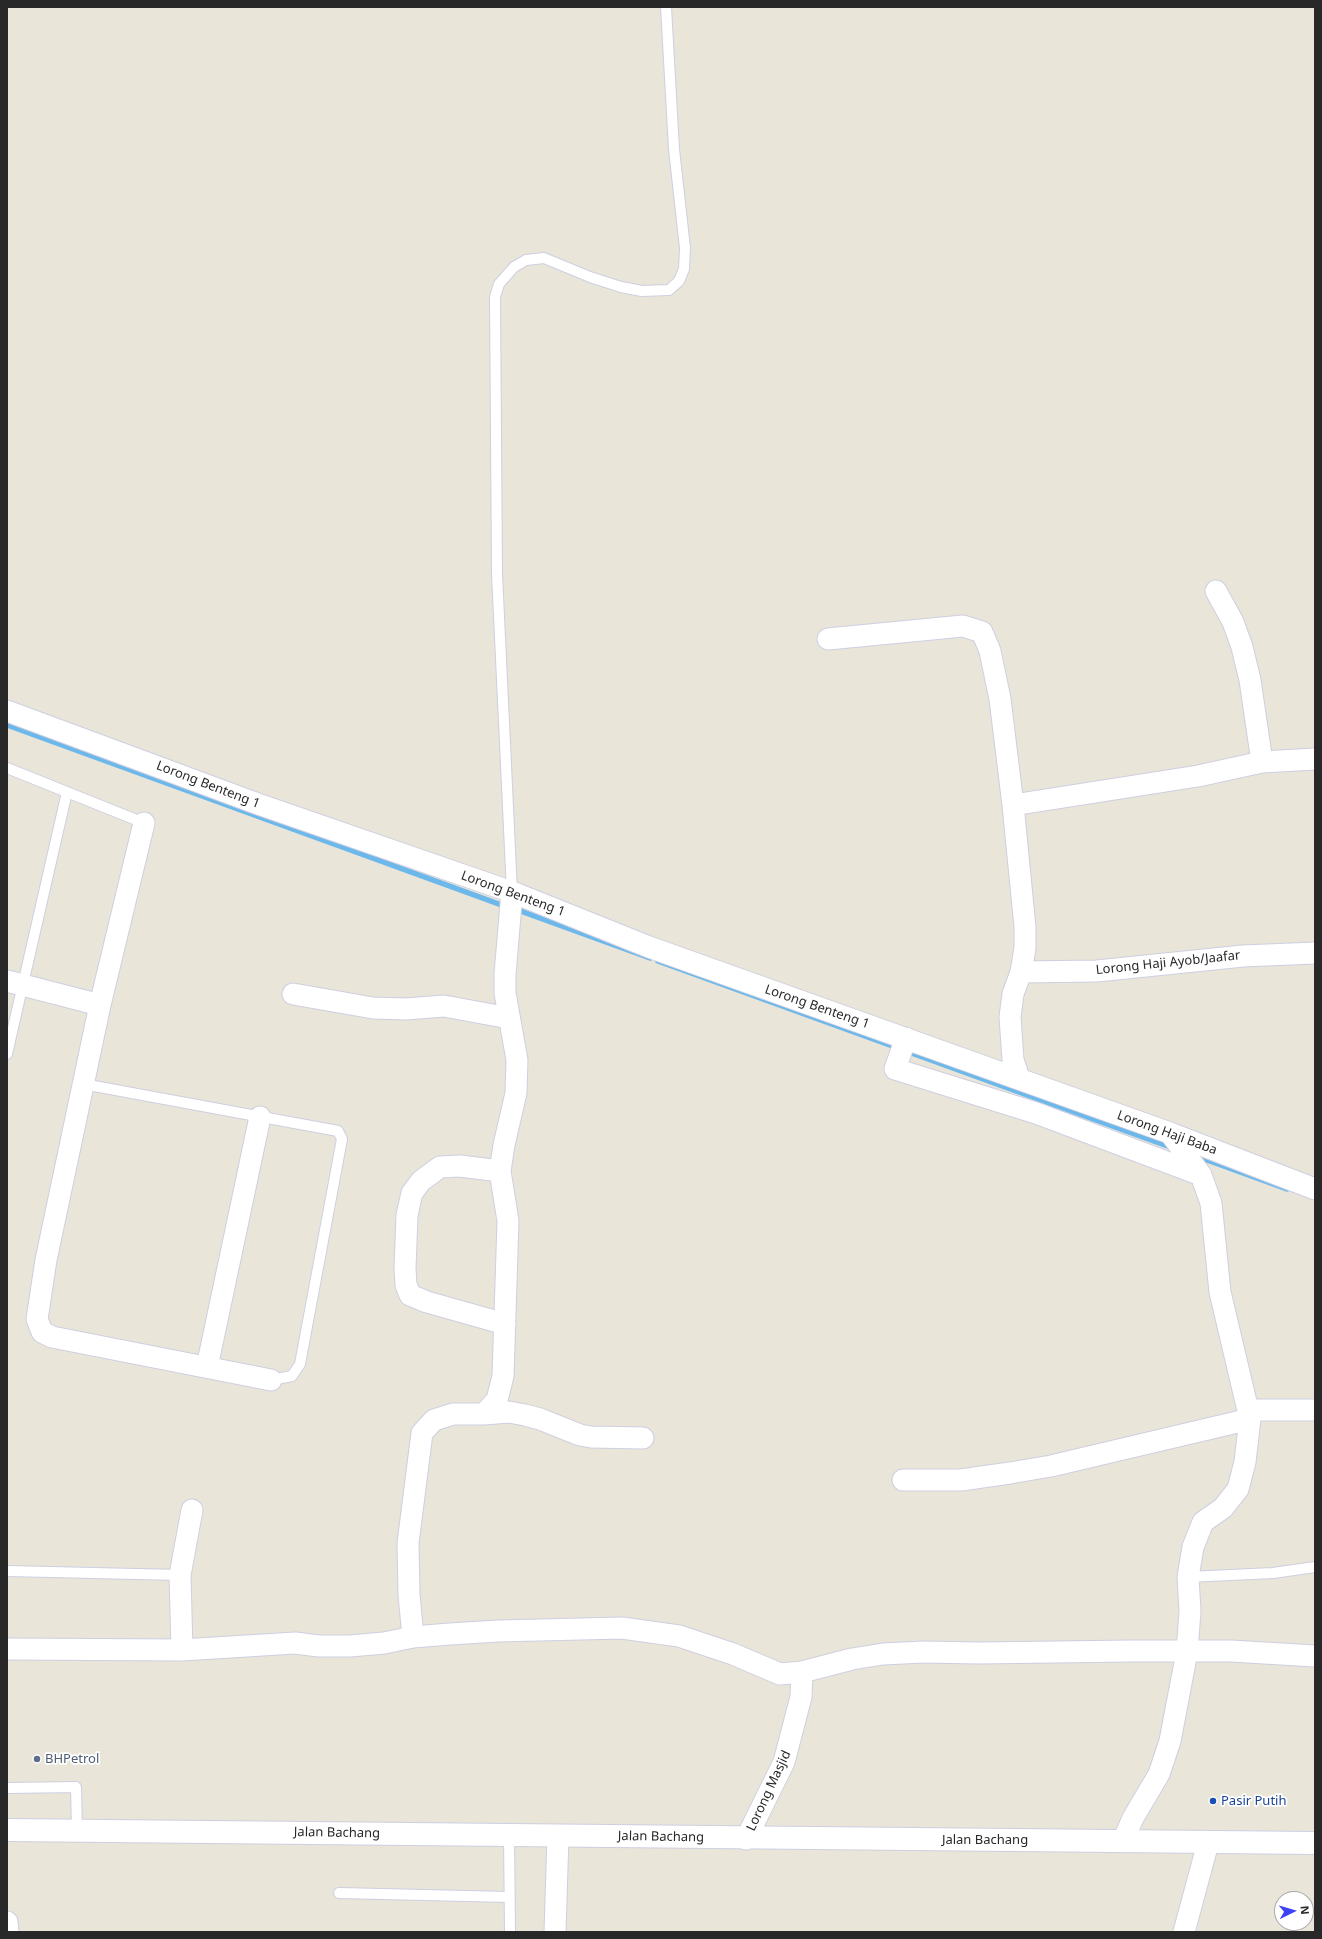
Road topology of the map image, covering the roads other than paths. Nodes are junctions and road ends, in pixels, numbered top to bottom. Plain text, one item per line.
1 (666, 7) edge
2 (1216, 591) dead end
3 (828, 639) dead end
4 (7, 711) edge
5 (1315, 759) edge
6 (1262, 762) junction
7 (7, 768) edge
8 (67, 792) junction
9 (1012, 805) junction
10 (144, 824) joint
11 (511, 897) junction
12 (1315, 953) edge
13 (1021, 972) junction
14 (15, 983) edge
15 (293, 994) dead end
16 (100, 1005) junction
17 (509, 1018) junction
18 (903, 1046) junction
19 (7, 1054) edge
20 (1019, 1078) junction
21 (83, 1084) junction
22 (260, 1117) junction
23 (1174, 1139) junction
24 (500, 1171) junction
25 (1198, 1172) junction
26 (1315, 1189) edge
27 (504, 1324) junction
28 (207, 1367) junction
29 (271, 1380) joint
30 (1315, 1410) edge
31 (484, 1414) junction
32 (1249, 1415) junction
33 (643, 1438) dead end
34 (902, 1480) dead end
35 (192, 1510) dead end
36 (1315, 1567) edge
37 (7, 1571) edge
38 (180, 1576) junction
39 (1188, 1577) junction
40 (413, 1638) junction
41 (7, 1649) edge
42 (182, 1650) junction
43 (1187, 1652) junction
44 (1315, 1656) edge
45 (802, 1672) junction
46 (7, 1788) edge
47 (7, 1830) edge
48 (77, 1831) junction
49 (509, 1835) junction
50 (558, 1836) junction
51 (746, 1839) junction
52 (1123, 1841) junction
53 (1208, 1843) junction
54 (1315, 1843) edge
55 (339, 1893) dead end
56 (509, 1896) junction
57 (7, 1922) edge
58 (8, 1932) edge
59 (510, 1932) edge
60 (555, 1932) edge
61 (1184, 1932) edge

1 - 11 lane
2 - 6 street
3 - 9 street
4 - 11 street, Lorong Benteng 1
5 - 6 street
6 - 9 street
7 - 8 lane
8 - 10 lane
8 - 14 lane
9 - 13 street
10 - 16 street
11 - 17 street
11 - 18 street, Lorong Benteng 1
12 - 13 street, Lorong Haji Ayob/Jaafar
13 - 20 street
14 - 16 street
14 - 19 lane
15 - 17 street
16 - 21 street
17 - 24 street
18 - 20 street, Lorong Benteng 1
18 - 25 street
20 - 23 street, Lorong Haji Baba
21 - 22 lane
21 - 28 street
22 - 28 street
22 - 29 lane
23 - 25 street
23 - 26 street, Lorong Haji Baba
24 - 27 street
24 - 27 street
25 - 32 street
27 - 31 street
28 - 29 street
30 - 32 street
31 - 33 street
31 - 40 street
32 - 34 street
32 - 39 street
35 - 38 street
36 - 39 lane
37 - 38 lane
38 - 42 street
39 - 43 street
40 - 42 street
40 - 45 street
41 - 42 street
43 - 44 street
43 - 45 street
43 - 52 street
45 - 51 street, Lorong Masjid
46 - 48 lane
47 - 48 street, Jalan Bachang
48 - 49 street, Jalan Bachang
49 - 50 street, Jalan Bachang
49 - 56 lane
50 - 51 street, Jalan Bachang
50 - 60 street
51 - 52 street, Jalan Bachang
52 - 53 street, Jalan Bachang
53 - 54 street, Jalan Bachang
53 - 61 street
55 - 56 lane
56 - 59 lane
57 - 58 street

